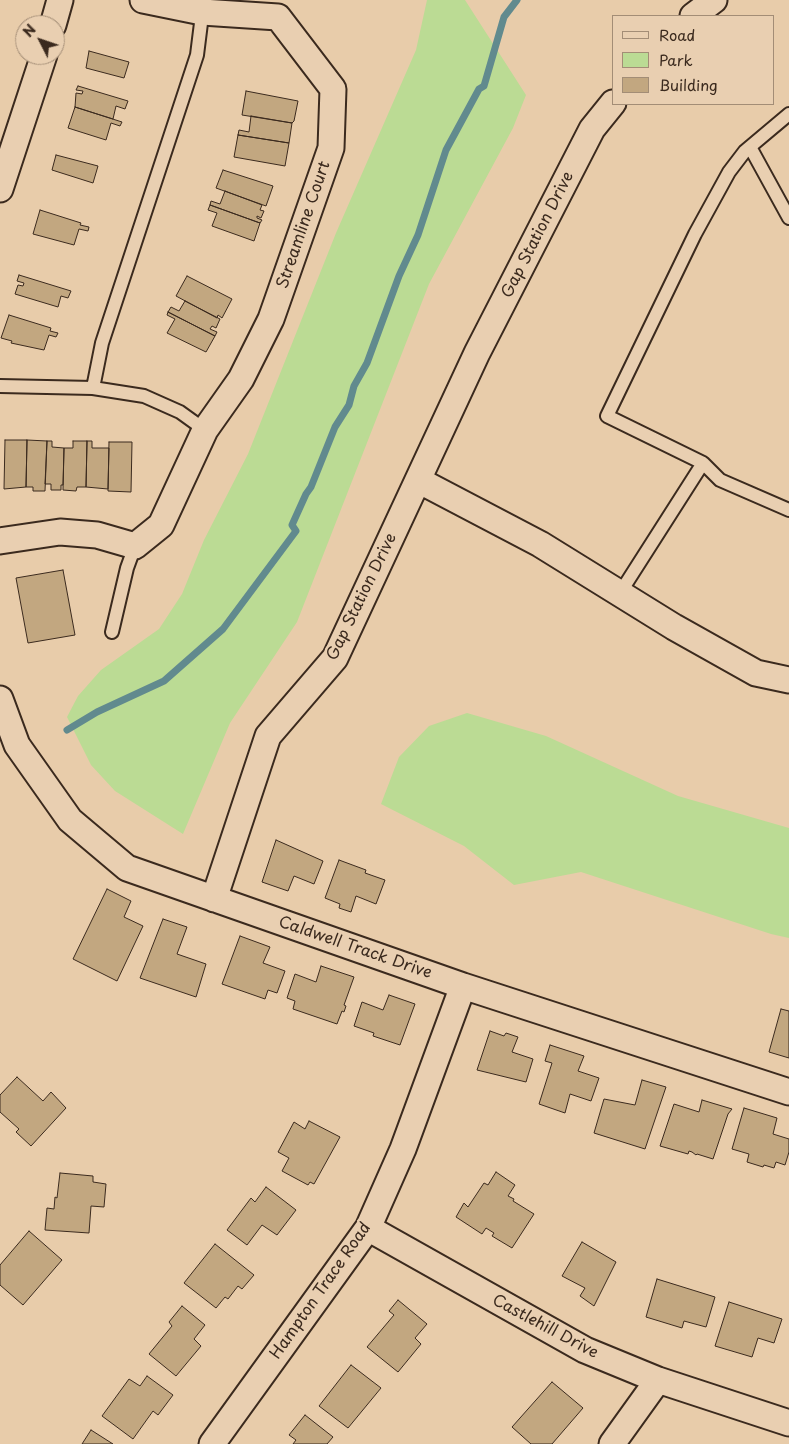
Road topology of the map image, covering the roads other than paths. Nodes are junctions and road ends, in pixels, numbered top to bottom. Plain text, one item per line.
1 (60, 0) edge
2 (143, 0) edge
3 (714, 0) edge
4 (203, 6) edge
5 (56, 15) edge
6 (694, 15) edge
7 (40, 65) edge
8 (612, 104) edge
9 (789, 114) edge
10 (8, 137) edge
11 (750, 147) junction
12 (0, 189) edge
13 (789, 218) edge
14 (0, 386) edge
15 (93, 388) junction
16 (205, 430) junction
17 (703, 463) junction
18 (418, 480) junction
19 (789, 510) edge
20 (0, 541) edge
21 (135, 546) junction
22 (620, 593) junction
23 (112, 632) dead end
24 (789, 680) edge
25 (0, 700) edge
26 (214, 898) junction
27 (463, 986) junction
28 (789, 1092) edge
29 (368, 1228) junction
30 (658, 1380) junction
31 (789, 1423) edge
32 (212, 1444) edge
33 (612, 1444) edge

1 - 5 street
2 - 4 street, Streamline Court
3 - 6 street
4 - 15 lane
4 - 16 street, Streamline Court
7 - 10 street
8 - 18 street, Gap Station Drive
9 - 11 lane
10 - 12 street
11 - 13 lane
11 - 17 lane
14 - 15 lane
15 - 16 lane
16 - 21 street, Streamline Court
17 - 19 lane
17 - 22 lane
18 - 22 street
18 - 26 street, Gap Station Drive
20 - 21 street
21 - 23 lane
22 - 24 street
25 - 26 street, Caldwell Track Drive
26 - 27 street, Caldwell Track Drive
27 - 28 street, Caldwell Track Drive
27 - 29 street, Hampton Trace Road
29 - 30 street, Castlehill Drive
29 - 32 street, Hampton Trace Road
30 - 31 street, Castlehill Drive
30 - 33 street

